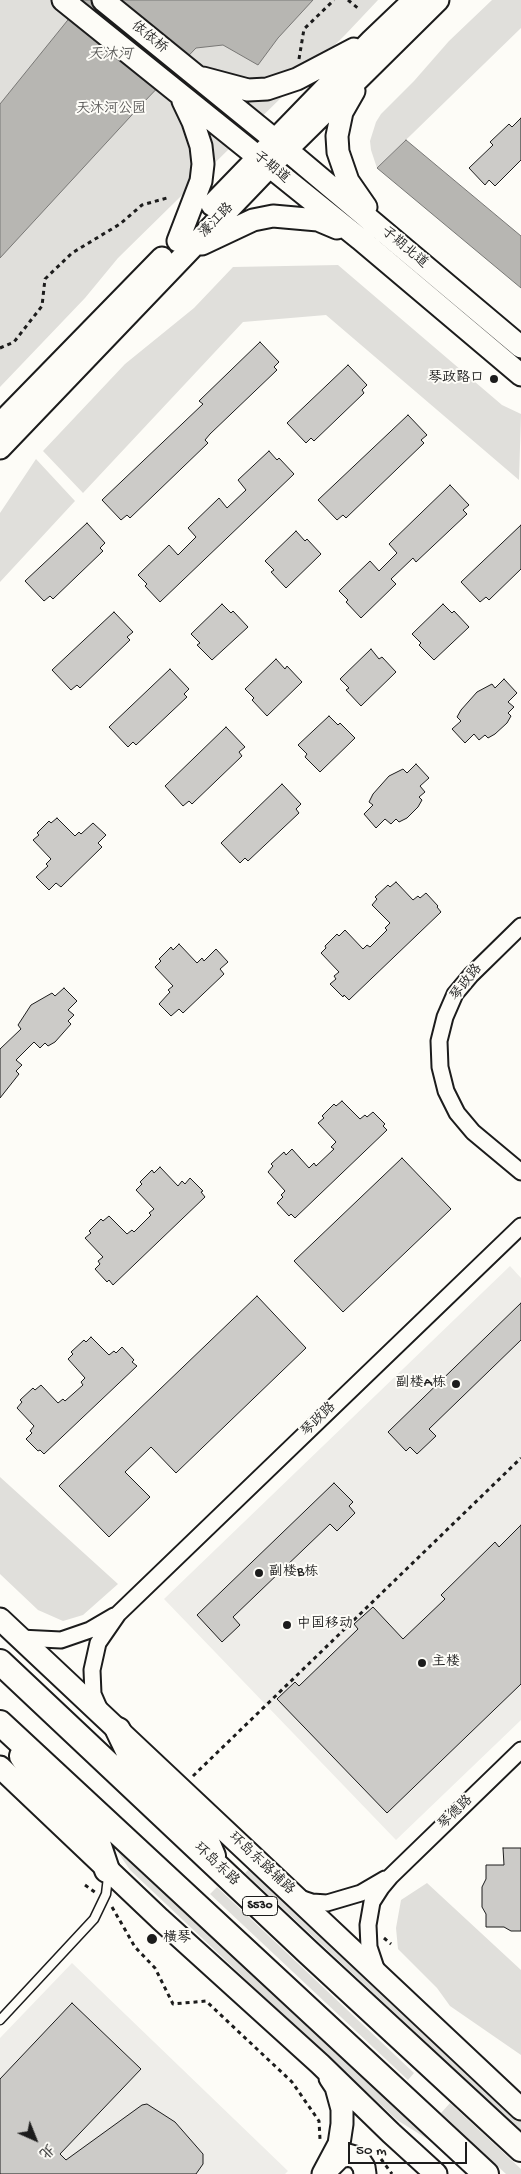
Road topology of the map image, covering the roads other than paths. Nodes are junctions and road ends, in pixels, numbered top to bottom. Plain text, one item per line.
1 (63, 0) edge
2 (103, 0) edge
3 (414, 0) edge
4 (438, 0) edge
5 (376, 47) junction
6 (196, 76) junction
7 (181, 96) junction
8 (281, 144) junction
9 (263, 162) junction
10 (378, 226) junction
11 (360, 240) junction
12 (183, 246) junction
13 (521, 347) edge
14 (521, 375) edge
15 (0, 424) edge
16 (0, 448) edge
17 (521, 926) edge
18 (521, 1172) edge
19 (521, 1226) edge
20 (118, 1614) junction
21 (0, 1619) edge
22 (20, 1638) junction
23 (0, 1662) edge
24 (110, 1722) junction
25 (3, 1726) edge
26 (521, 1750) edge
27 (0, 1767) edge
28 (216, 1865) junction
29 (107, 1870) junction
30 (391, 1876) junction
31 (296, 1897) junction
32 (379, 1976) junction
33 (0, 2020) edge
34 (320, 2064) junction
35 (521, 2109) edge
36 (521, 2149) edge
37 (324, 2173) edge
38 (365, 2174) edge
39 (436, 2174) edge
40 (486, 2174) edge

1 - 7 main road, 依依桥
2 - 6 main road, 依依桥
3 - 5 main road, 濠江路
4 - 5 main road, 濠江路
5 - 6 main road
5 - 8 main road, 濠江路
5 - 10 main road
6 - 8 main road, 子期道
7 - 9 main road, 子期道
7 - 12 main road
8 - 9 main road, 濠江路
8 - 10 main road, 子期北道
9 - 11 main road, 子期道
9 - 12 main road, 濠江路
10 - 13 main road, 子期北道
11 - 12 main road
11 - 14 main road, 子期北道
12 - 15 main road, 濠江路
12 - 16 main road, 濠江路
17 - 18 street, 琴政路
19 - 20 street, 琴政路
20 - 22 street
20 - 24 street
21 - 22 main road, 环岛东路辅路
22 - 24 main road, 环岛东路辅路
23 - 28 main road, 环岛东路 / S530
24 - 28 main road
24 - 31 main road, 环岛东路辅路
25 - 29 main road
25 - 40 main road
26 - 30 street, 琴德路
27 - 29 main road
28 - 36 main road, 环岛东路 / S530
29 - 33 lane
29 - 34 main road
30 - 31 street, 琴德路
30 - 32 street, 琴德路
31 - 32 main road, 环岛东路辅路
32 - 35 main road, 环岛东路辅路
34 - 37 main road
34 - 39 main road
37 - 38 main road

